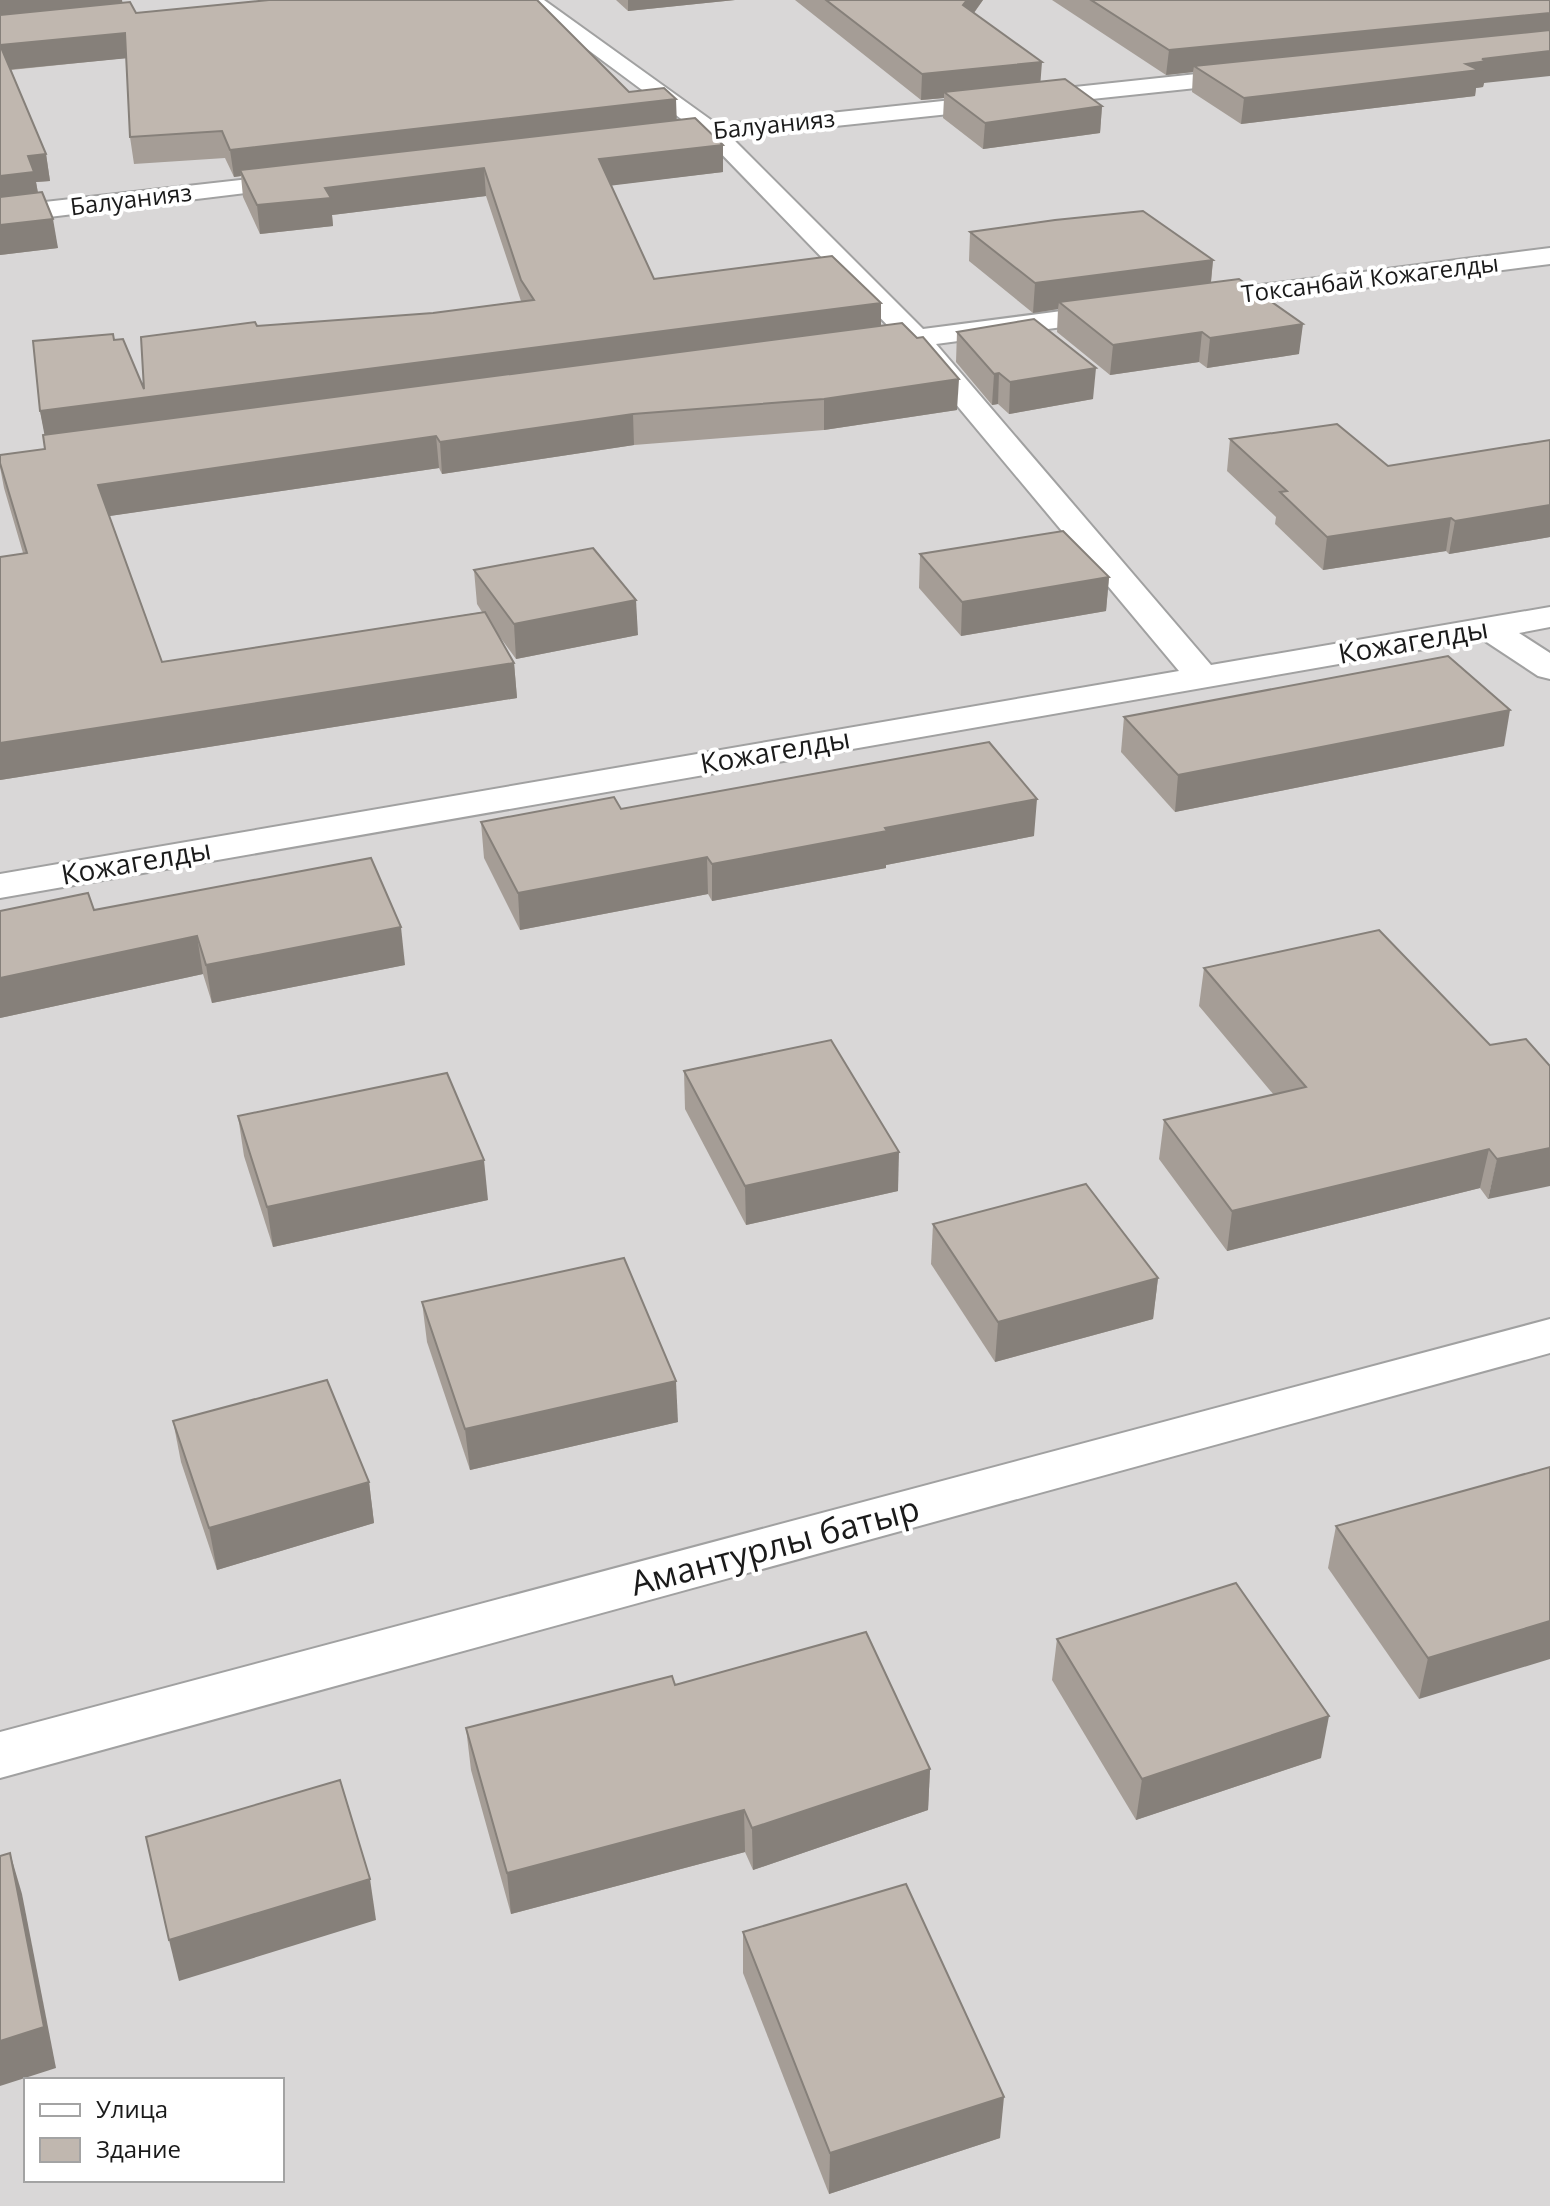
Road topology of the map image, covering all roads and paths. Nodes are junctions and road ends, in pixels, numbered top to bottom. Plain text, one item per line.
1 (531, 0) edge
2 (1271, 73) edge
3 (713, 132) junction
4 (634, 141) edge
5 (333, 176) edge
6 (0, 215) edge
7 (1550, 256) edge
8 (1170, 305) edge
9 (1138, 309) edge
10 (916, 338) junction
11 (829, 350) edge
12 (1550, 617) edge
13 (1489, 628) junction
14 (1550, 669) edge
15 (1203, 678) junction
16 (0, 886) edge
17 (1550, 1336) edge
18 (0, 1755) edge

1 - 3 street
2 - 3 street, Балуанияз
3 - 4 street, Балуанияз
3 - 10 street
5 - 6 street, Балуанияз
7 - 8 street, Токсанбай Кожагелды
9 - 10 street
10 - 11 street
10 - 15 street
12 - 13 street, Кожагелды
13 - 14 street
13 - 15 street, Кожагелды
15 - 16 street, Кожагелды
17 - 18 street, Амантурлы батыр

